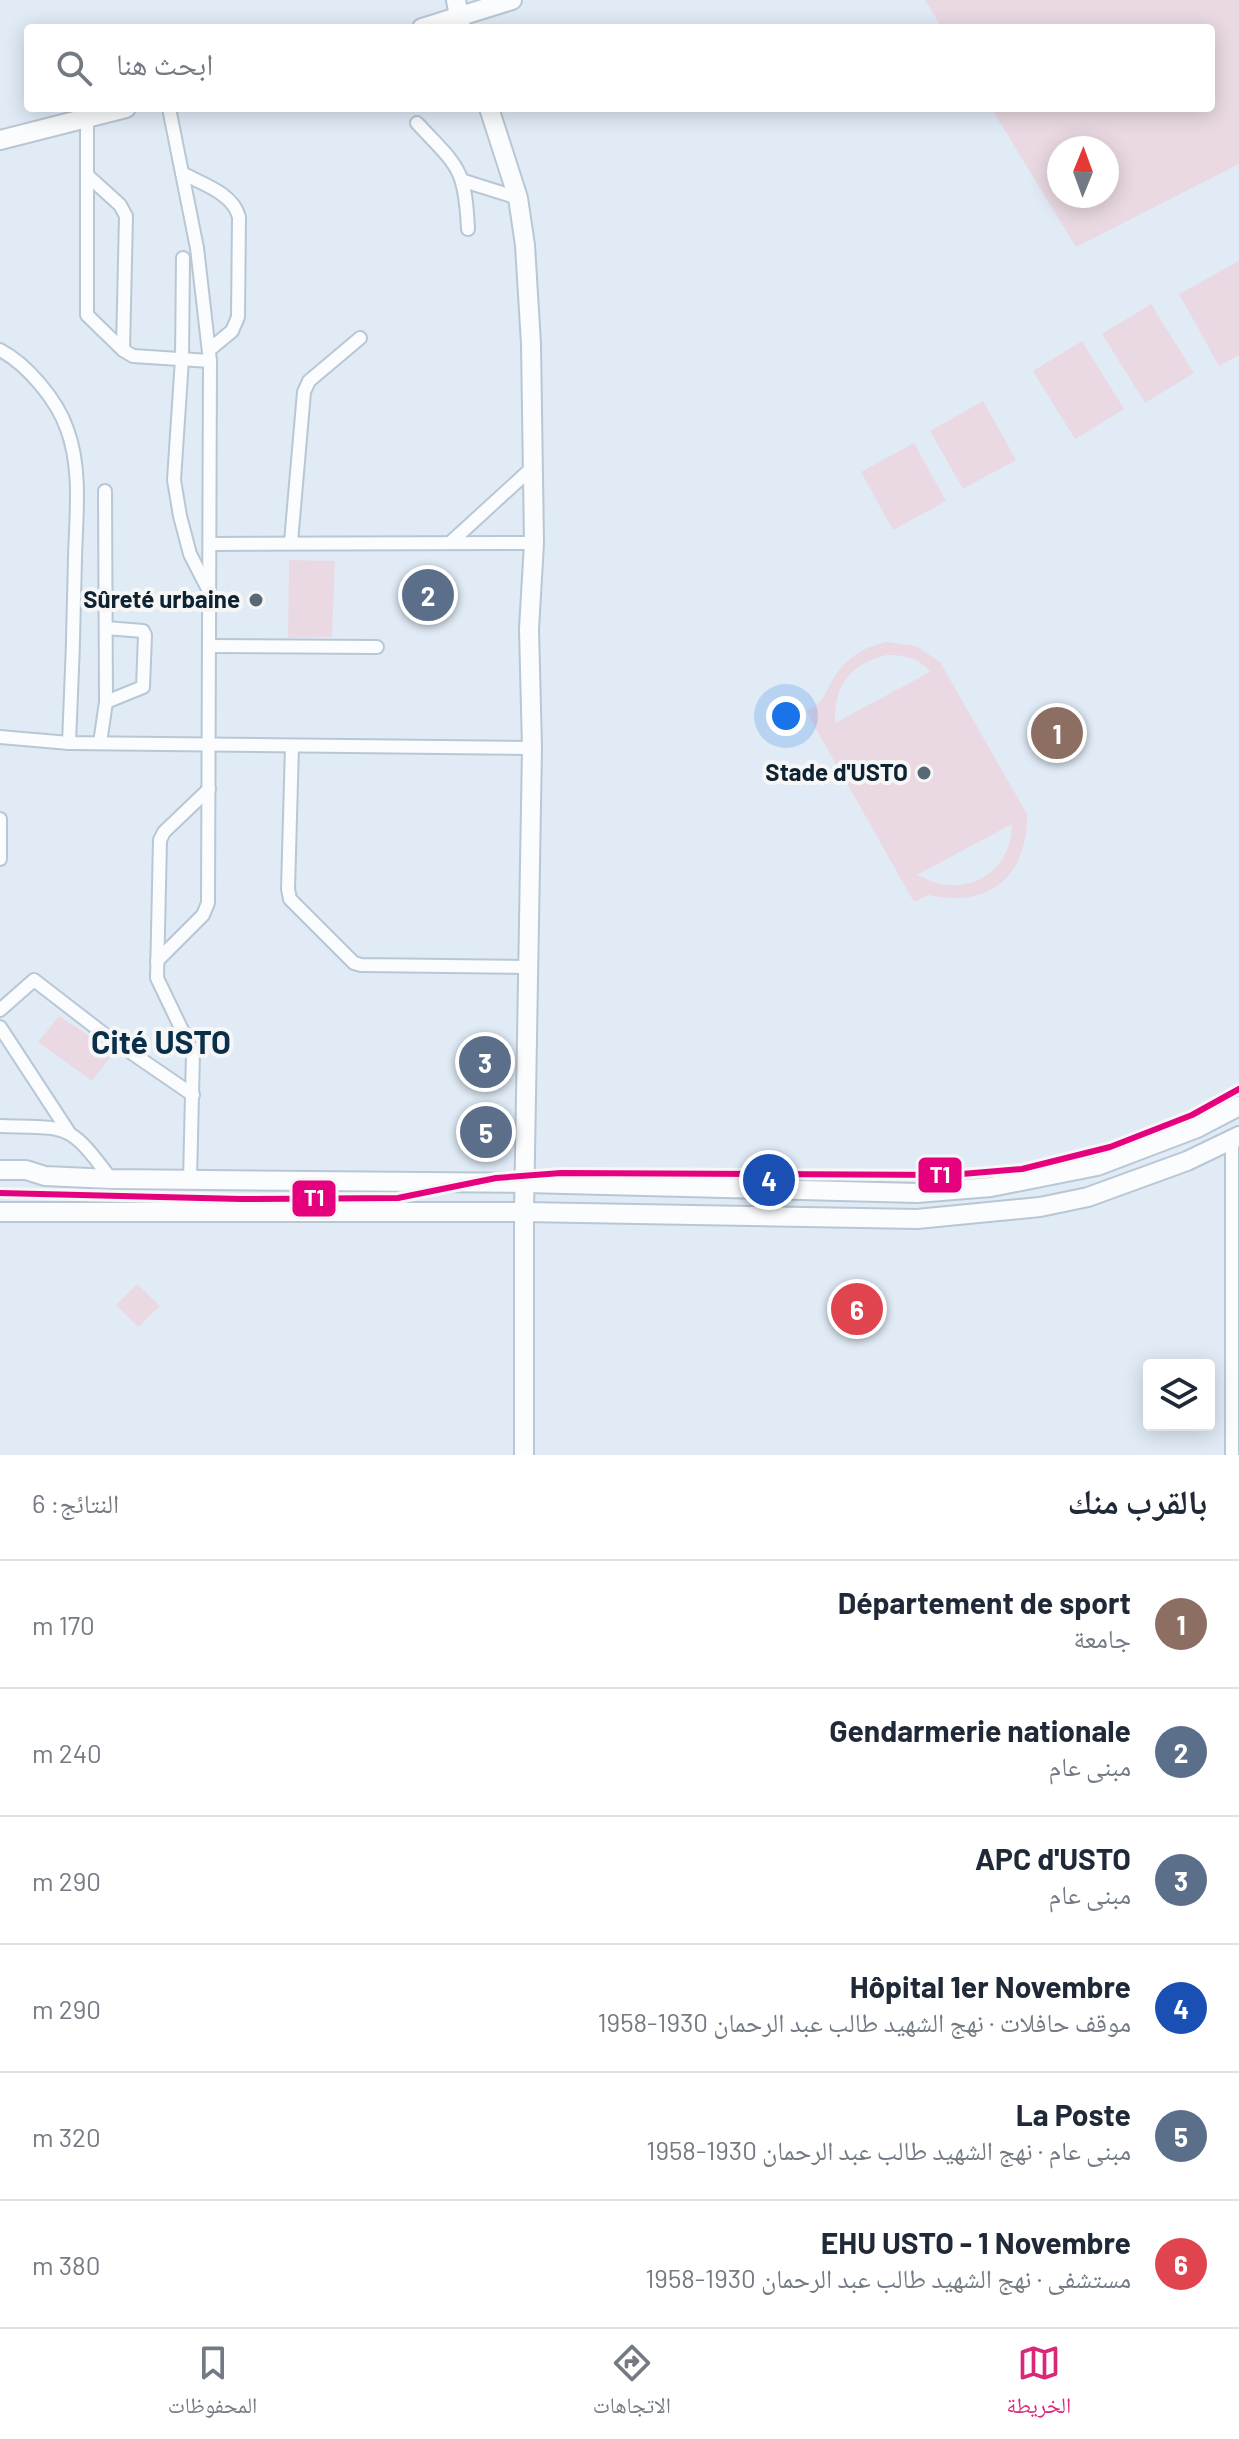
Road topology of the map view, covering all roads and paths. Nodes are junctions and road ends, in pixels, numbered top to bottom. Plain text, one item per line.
1 (444, 0) edge
2 (512, 0) edge
3 (458, 15) edge
4 (433, 24) edge
5 (110, 112) edge
6 (170, 112) edge
7 (490, 112) edge
8 (87, 118) junction
9 (417, 123) dead end
10 (0, 140) edge
11 (182, 173) junction
12 (87, 175) junction
13 (464, 181) junction
14 (518, 198) junction
15 (468, 229) dead end
16 (183, 258) dead end
17 (360, 338) dead end
18 (0, 350) edge
19 (123, 350) junction
20 (210, 356) junction
21 (182, 359) junction
22 (534, 466) junction
23 (105, 491) dead end
24 (291, 542) junction
25 (451, 542) junction
26 (534, 543) junction
27 (210, 544) junction
28 (210, 594) junction
29 (106, 628) junction
30 (209, 646) junction
31 (377, 647) dead end
32 (106, 702) junction
33 (0, 737) edge
34 (69, 743) junction
35 (100, 743) junction
36 (209, 745) junction
37 (292, 746) junction
38 (532, 748) junction
39 (209, 789) junction
40 (0, 819) edge
41 (0, 859) edge
42 (157, 961) junction
43 (529, 967) junction
44 (2, 1004) edge
45 (0, 1027) edge
46 (193, 1095) junction
47 (1239, 1106) edge
48 (0, 1126) edge
49 (68, 1131) junction
50 (1236, 1138) edge
51 (0, 1170) edge
52 (111, 1179) junction
53 (190, 1180) junction
54 (525, 1183) junction
55 (0, 1212) edge
56 (524, 1212) junction
57 (1236, 1280) edge
58 (1236, 1405) edge
59 (524, 1455) edge
60 (1232, 1455) edge

1 - 3 main road
2 - 3 main road
3 - 4 main road
5 - 8 main road
6 - 11 street
7 - 14 main road
8 - 10 main road
8 - 12 street
9 - 13 street
11 - 20 street
11 - 20 street
12 - 19 street
12 - 19 street
13 - 14 street
13 - 15 street
14 - 22 main road
16 - 21 street
17 - 24 street
18 - 34 street
19 - 21 street
20 - 21 street
20 - 27 street
21 - 28 street
22 - 25 street
22 - 26 main road
23 - 29 street
24 - 25 street
24 - 27 street
25 - 26 street
26 - 38 main road
27 - 28 street
28 - 30 street
29 - 32 street
29 - 32 street
30 - 31 street
30 - 36 street
32 - 35 street
33 - 34 street
34 - 35 street
35 - 36 street
36 - 37 street
36 - 39 street
37 - 38 street
37 - 43 street
38 - 43 main road
39 - 42 street
39 - 42 street
40 - 41 street
42 - 46 street
43 - 54 main road
44 - 46 street
45 - 49 street
46 - 53 street
47 - 54 main road
48 - 49 street
49 - 52 street
50 - 56 main road
50 - 57 street
51 - 52 main road
52 - 53 main road
53 - 54 main road
54 - 56 main road
55 - 56 main road
56 - 59 main road
57 - 58 street
58 - 60 street

